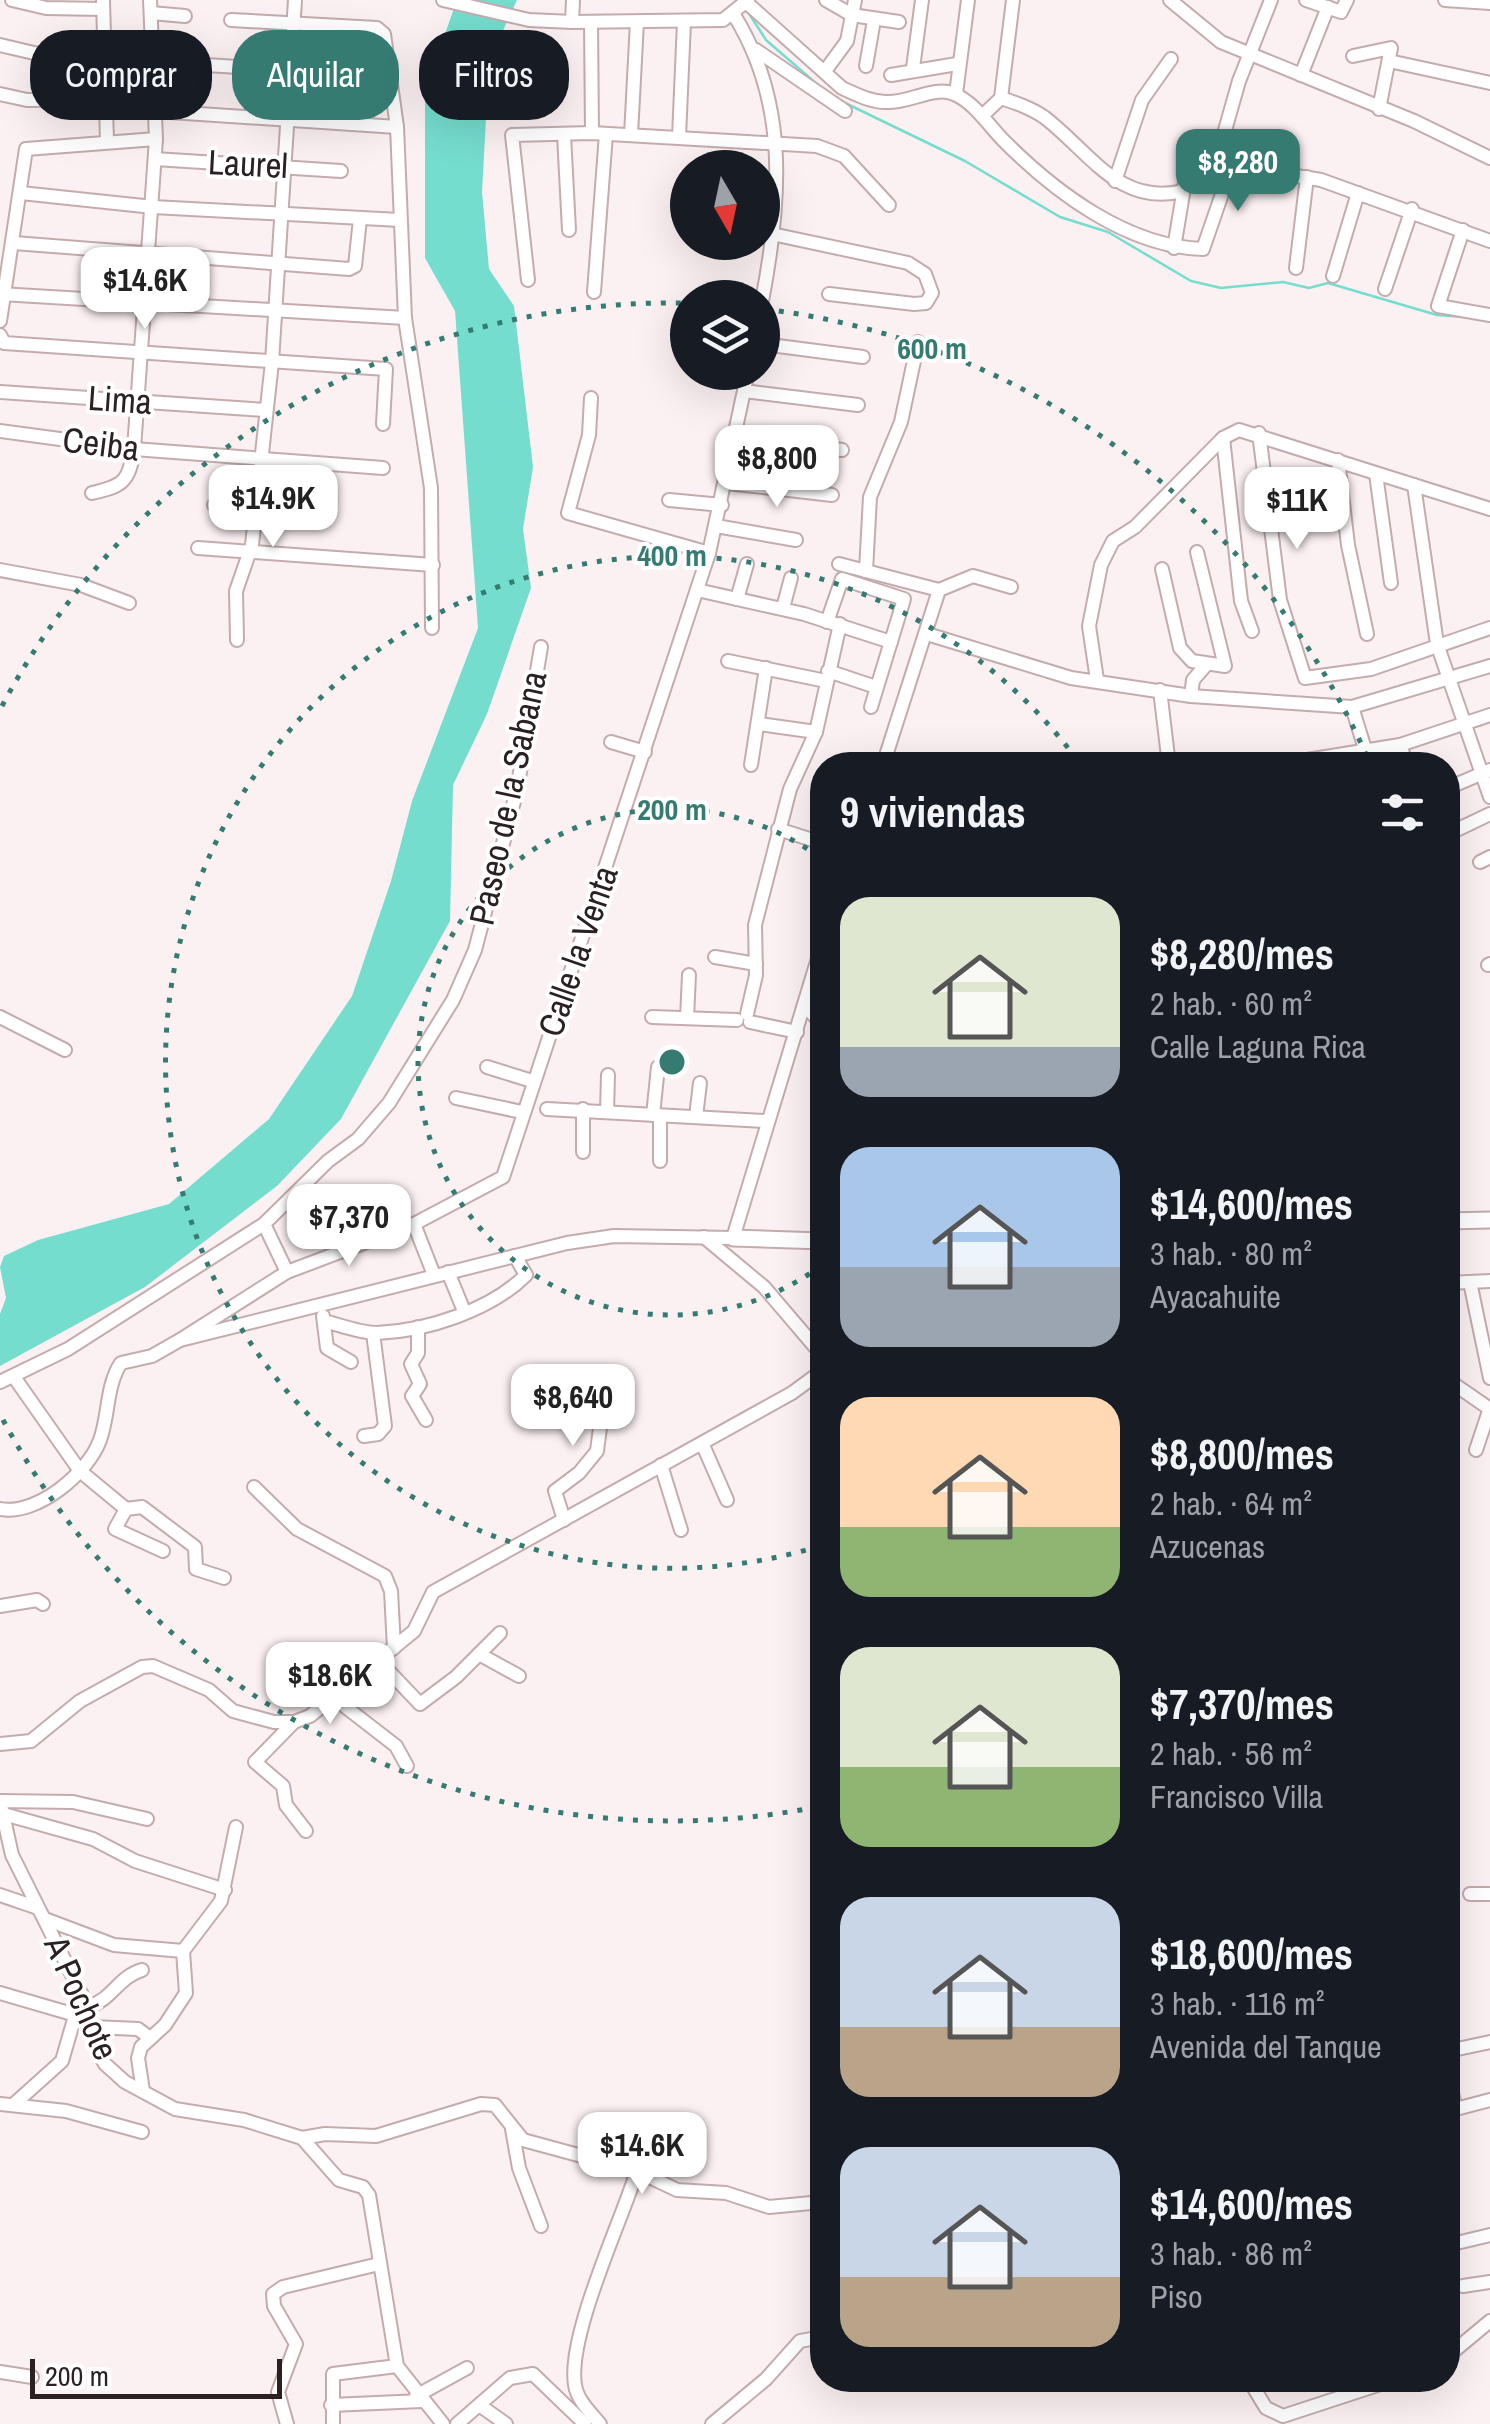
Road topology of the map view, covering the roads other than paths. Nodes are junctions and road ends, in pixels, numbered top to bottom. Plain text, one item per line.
1 (12, 0) edge
2 (295, 0) edge
3 (444, 0) edge
4 (572, 0) edge
5 (826, 0) edge
6 (855, 0) edge
7 (922, 0) edge
8 (968, 0) edge
9 (1013, 0) edge
10 (1170, 0) edge
11 (1270, 0) edge
12 (1306, 0) edge
13 (1449, 0) edge
14 (1490, 3) edge
15 (103, 4) edge
16 (151, 6) edge
17 (1346, 6) edge
18 (743, 7) edge
19 (1328, 7) junction
20 (852, 15) junction
21 (185, 16) dead end
22 (231, 20) dead end
23 (874, 20) junction
24 (572, 22) junction
25 (591, 22) junction
26 (637, 22) junction
27 (684, 22) junction
28 (899, 22) dead end
29 (292, 25) junction
30 (103, 30) edge
31 (291, 30) edge
32 (367, 30) edge
33 (0, 44) edge
34 (756, 50) junction
35 (30, 52) edge
36 (1249, 54) junction
37 (1390, 54) junction
38 (1353, 56) dead end
39 (1171, 59) dead end
40 (957, 64) junction
41 (866, 66) dead end
42 (912, 68) junction
43 (825, 72) junction
44 (892, 75) dead end
45 (1301, 75) junction
46 (1490, 83) edge
47 (0, 94) edge
48 (956, 94) junction
49 (1000, 98) junction
50 (30, 100) edge
51 (1379, 109) junction
52 (845, 110) dead end
53 (982, 116) junction
54 (107, 120) edge
55 (155, 120) edge
56 (284, 120) edge
57 (300, 120) edge
58 (396, 120) edge
59 (397, 126) junction
60 (599, 133) junction
61 (564, 135) junction
62 (631, 135) junction
63 (679, 138) junction
64 (156, 139) junction
65 (108, 142) junction
66 (778, 142) junction
67 (777, 150) edge
68 (155, 159) junction
69 (1216, 162) junction
70 (1232, 164) junction
71 (1489, 165) edge
72 (284, 166) junction
73 (341, 170) dead end
74 (1307, 176) junction
75 (1115, 181) junction
76 (1184, 191) junction
77 (21, 193) junction
78 (1358, 193) junction
79 (889, 205) dead end
80 (153, 207) junction
81 (1412, 210) junction
82 (279, 216) junction
83 (360, 220) junction
84 (400, 220) junction
85 (569, 230) dead end
86 (1463, 230) junction
87 (780, 236) edge
88 (1490, 241) edge
89 (14, 243) junction
90 (1174, 248) junction
91 (145, 256) junction
92 (276, 265) junction
93 (1296, 268) dead end
94 (1332, 276) dead end
95 (528, 280) dead end
96 (1384, 290) dead end
97 (594, 292) dead end
98 (2, 294) edge
99 (829, 294) dead end
100 (144, 303) junction
101 (276, 312) junction
102 (1490, 315) edge
103 (405, 318) junction
104 (0, 321) edge
105 (0, 335) edge
106 (918, 342) dead end
107 (780, 346) edge
108 (141, 353) junction
109 (863, 358) dead end
110 (272, 362) junction
111 (744, 391) joint
112 (0, 392) edge
113 (591, 398) dead end
114 (138, 401) junction
115 (858, 404) dead end
116 (265, 410) junction
117 (383, 424) dead end
118 (0, 431) edge
119 (1259, 433) junction
120 (736, 434) junction
121 (1223, 438) junction
122 (134, 450) junction
123 (842, 450) dead end
124 (262, 458) junction
125 (1338, 460) junction
126 (383, 468) dead end
127 (1376, 474) junction
128 (728, 483) junction
129 (1414, 485) junction
130 (92, 492) dead end
131 (832, 494) dead end
132 (669, 500) dead end
133 (257, 504) junction
134 (214, 505) dead end
135 (722, 505) junction
136 (286, 507) dead end
137 (1489, 512) edge
138 (716, 526) junction
139 (796, 540) dead end
140 (198, 548) dead end
141 (250, 551) junction
142 (1197, 552) dead end
143 (710, 553) junction
144 (747, 564) dead end
145 (839, 564) dead end
146 (433, 565) junction
147 (1162, 569) dead end
148 (0, 570) edge
149 (866, 571) junction
150 (791, 578) dead end
151 (1391, 582) dead end
152 (1011, 587) dead end
153 (697, 590) junction
154 (939, 590) junction
155 (736, 600) junction
156 (129, 602) dead end
157 (783, 608) junction
158 (833, 623) junction
159 (432, 628) dead end
160 (1490, 628) edge
161 (1252, 631) dead end
162 (926, 634) junction
163 (1367, 634) dead end
164 (237, 640) dead end
165 (891, 642) junction
166 (1437, 644) junction
167 (541, 647) dead end
168 (728, 661) dead end
169 (1206, 665) junction
170 (1490, 666) edge
171 (766, 668) junction
172 (827, 676) junction
173 (1448, 679) junction
174 (1097, 680) junction
175 (876, 687) junction
176 (1160, 690) junction
177 (1191, 696) junction
178 (871, 707) dead end
179 (1352, 707) junction
180 (1490, 715) edge
181 (759, 724) junction
182 (1464, 727) junction
183 (816, 732) junction
184 (611, 742) dead end
185 (1400, 745) junction
186 (645, 752) junction
187 (887, 752) edge
188 (1167, 752) edge
189 (1366, 752) edge
190 (1383, 752) edge
191 (1402, 752) edge
192 (751, 765) dead end
193 (1486, 772) edge
194 (1460, 783) edge
195 (1490, 797) edge
196 (1490, 814) edge
197 (778, 826) junction
198 (1460, 828) edge
199 (810, 832) edge
200 (810, 838) edge
201 (715, 957) dead end
202 (756, 964) junction
203 (689, 975) dead end
204 (810, 995) edge
205 (804, 1005) junction
206 (810, 1011) edge
207 (0, 1017) edge
208 (652, 1017) dead end
209 (688, 1018) junction
210 (745, 1019) junction
211 (797, 1032) junction
212 (65, 1050) dead end
213 (487, 1067) dead end
214 (658, 1067) dead end
215 (608, 1076) dead end
216 (532, 1082) junction
217 (700, 1083) dead end
218 (456, 1098) dead end
219 (548, 1109) dead end
220 (583, 1110) junction
221 (522, 1112) junction
222 (607, 1112) junction
223 (656, 1115) junction
224 (696, 1117) junction
225 (766, 1121) junction
226 (583, 1152) dead end
227 (660, 1161) dead end
228 (1490, 1220) edge
229 (1460, 1221) edge
230 (264, 1224) junction
231 (414, 1224) junction
232 (702, 1236) junction
233 (733, 1238) junction
234 (810, 1241) edge
235 (515, 1256) junction
236 (287, 1272) junction
237 (442, 1273) junction
238 (1490, 1281) edge
239 (1460, 1282) edge
240 (1470, 1282) junction
241 (464, 1311) junction
242 (322, 1313) junction
243 (418, 1327) junction
244 (374, 1333) junction
245 (180, 1340) junction
246 (810, 1340) edge
247 (350, 1362) dead end
248 (14, 1376) junction
249 (810, 1378) edge
250 (1490, 1378) edge
251 (0, 1382) edge
252 (1460, 1388) edge
253 (1490, 1409) edge
254 (426, 1420) dead end
255 (602, 1420) dead end
256 (364, 1436) dead end
257 (702, 1443) junction
258 (1476, 1450) dead end
259 (661, 1465) junction
260 (80, 1471) junction
261 (254, 1487) dead end
262 (727, 1500) dead end
263 (133, 1507) junction
264 (0, 1509) edge
265 (564, 1520) junction
266 (681, 1530) dead end
267 (163, 1550) dead end
268 (224, 1578) dead end
269 (44, 1604) dead end
270 (0, 1606) edge
271 (500, 1633) dead end
272 (394, 1648) junction
273 (479, 1654) junction
274 (380, 1662) junction
275 (518, 1676) dead end
276 (334, 1698) junction
277 (294, 1722) junction
278 (0, 1744) edge
279 (407, 1766) dead end
280 (1, 1809) edge
281 (146, 1819) dead end
282 (236, 1826) dead end
283 (306, 1832) dead end
284 (220, 1887) junction
285 (1470, 1894) dead end
286 (1490, 1894) edge
287 (0, 1895) edge
288 (42, 1913) junction
289 (183, 1951) junction
290 (142, 1970) dead end
291 (0, 1992) edge
292 (75, 2016) junction
293 (91, 2017) junction
294 (150, 2038) junction
295 (1490, 2042) edge
296 (1460, 2048) edge
297 (143, 2092) junction
298 (1490, 2100) edge
299 (7, 2105) edge
300 (1460, 2108) edge
301 (512, 2129) junction
302 (142, 2132) dead end
303 (302, 2138) junction
304 (638, 2171) junction
305 (810, 2203) edge
306 (542, 2226) dead end
307 (1490, 2235) edge
308 (1460, 2242) edge
309 (379, 2264) junction
310 (1490, 2282) edge
311 (1463, 2286) dead end
312 (1490, 2321) edge
313 (810, 2340) edge
314 (1460, 2346) edge
315 (397, 2366) junction
316 (467, 2368) dead end
317 (0, 2372) edge
318 (32, 2377) dead end
319 (1257, 2392) edge
320 (1356, 2392) edge
321 (419, 2399) junction
322 (331, 2405) junction
323 (482, 2407) junction
324 (433, 2421) edge
325 (287, 2424) edge
326 (333, 2424) edge
327 (458, 2424) edge
328 (506, 2424) edge
329 (585, 2424) edge
330 (600, 2424) edge
331 (712, 2424) edge

1 - 15 street
2 - 29 street
3 - 24 street
4 - 24 street
5 - 20 street
6 - 20 street
7 - 42 street
8 - 40 street
9 - 49 street
10 - 36 street
11 - 36 street
12 - 19 street
13 - 14 street
15 - 30 street
16 - 21 street
17 - 19 street
18 - 27 street
18 - 34 street
18 - 43 street
19 - 45 street
20 - 23 street
20 - 43 street
22 - 29 street
23 - 28 street
23 - 41 street
24 - 25 street
25 - 26 street
25 - 60 street
26 - 27 street
26 - 62 street
27 - 63 street
29 - 31 street
29 - 32 street
33 - 35 street
34 - 52 street
34 - 66 street
36 - 45 street
36 - 69 street
37 - 38 street
37 - 46 street
37 - 51 street
39 - 75 street
40 - 42 street
40 - 48 street
42 - 44 street
43 - 48 street
45 - 51 street
47 - 50 street
48 - 53 street
49 - 53 street
49 - 75 street
51 - 71 street
53 - 90 street
54 - 65 street
55 - 64 street
56 - 72 street
57 - 59 street
58 - 59 street
59 - 84 street
60 - 61 street
60 - 62 street
60 - 97 street
61 - 85 street
61 - 95 street
62 - 63 street
63 - 66 street
64 - 65 street
64 - 68 street
65 - 77 street
66 - 67 street
66 - 79 street
68 - 72 street, Laurel
68 - 80 street
69 - 70 street
69 - 76 street
70 - 74 street
70 - 90 street
72 - 73 street, Laurel
72 - 82 street
74 - 78 street
74 - 93 street
75 - 76 street
76 - 90 street
77 - 80 street
77 - 89 street
78 - 81 street
78 - 94 street
80 - 82 street
80 - 91 street
81 - 86 street
81 - 96 street
82 - 83 street
82 - 92 street
83 - 84 street
83 - 92 street
84 - 103 street
86 - 88 street
86 - 102 street
87 - 99 street
89 - 91 street
89 - 98 street
91 - 92 street
91 - 100 street
92 - 101 street
98 - 100 street
98 - 104 street
100 - 101 street
100 - 108 street
101 - 103 street
101 - 110 street
103 - 146 street
105 - 108 street
106 - 149 street
107 - 109 street
108 - 110 street
108 - 114 street
110 - 116 street
110 - 117 street
111 - 115 street
111 - 120 street, Calle la Venta
112 - 114 street, Lima
113 - 143 street
114 - 116 street, Lima
114 - 122 street
116 - 124 street
118 - 122 street, Ceiba
119 - 121 street
119 - 125 street
119 - 166 street
120 - 123 street
120 - 128 street, Calle la Venta
121 - 161 street
121 - 174 street
122 - 124 street, Ceiba
122 - 130 street
124 - 126 street, Ceiba
124 - 133 street
125 - 127 street
125 - 163 street
127 - 129 street
127 - 151 street
128 - 131 street
128 - 135 street, Calle la Venta
129 - 137 street
129 - 166 street
132 - 135 street
133 - 134 street
133 - 136 street
133 - 141 street
135 - 138 street, Calle la Venta
138 - 139 street
138 - 143 street, Calle la Venta
140 - 141 street
141 - 146 street
141 - 164 street
142 - 169 street
143 - 153 street, Calle la Venta
144 - 155 street
145 - 149 street
146 - 159 street
147 - 169 street
148 - 156 street
149 - 154 street
150 - 157 street
152 - 154 street
153 - 155 street
153 - 186 street, Calle la Venta
154 - 162 street
155 - 157 street
157 - 158 street
158 - 165 street
158 - 165 street
158 - 172 street
160 - 166 street
162 - 174 street
162 - 187 street
165 - 175 street
166 - 173 street
167 - 230 street, Paseo de la Sabana
168 - 171 street
169 - 177 street
170 - 173 street
171 - 172 street
171 - 181 street
172 - 175 street
172 - 183 street
173 - 179 street
173 - 182 street
174 - 176 street
175 - 178 street
176 - 177 street
176 - 188 street
177 - 179 street
179 - 189 street
180 - 182 street
181 - 183 street
181 - 192 street
182 - 185 street
182 - 193 street
183 - 197 street
184 - 186 street
185 - 190 street
185 - 191 street
186 - 216 street, Calle la Venta
193 - 194 street
193 - 195 street
196 - 198 street
197 - 199 street
197 - 200 street
197 - 202 street
201 - 202 street
202 - 210 street
203 - 209 street
204 - 205 street
205 - 206 street
205 - 211 street
207 - 212 street
208 - 209 street
209 - 210 street
210 - 211 street
211 - 225 street
213 - 216 street
214 - 223 street
215 - 222 street
216 - 221 street, Calle la Venta
217 - 224 street
218 - 221 street
219 - 220 street
220 - 222 street
220 - 226 street
221 - 231 street, Calle la Venta
222 - 223 street
223 - 224 street
223 - 227 street
224 - 225 street
225 - 233 street
228 - 229 main road
230 - 236 street
230 - 248 street, Paseo de la Sabana
231 - 236 street
231 - 237 street
232 - 233 street
232 - 235 street
232 - 246 street
233 - 234 main road
235 - 237 street
235 - 241 street
236 - 245 street
237 - 241 street
237 - 242 street
238 - 240 street
239 - 240 street
240 - 250 street
241 - 243 street
242 - 244 street
242 - 245 street
242 - 247 street
243 - 244 street
243 - 254 street
244 - 256 street
245 - 260 street
248 - 251 street, Paseo de la Sabana
248 - 260 street
249 - 257 street
252 - 253 street
253 - 258 street
255 - 265 street
257 - 259 street
257 - 262 street
259 - 265 street
259 - 266 street
260 - 263 street
260 - 264 street
261 - 272 street
263 - 267 street
263 - 268 street
265 - 272 street
269 - 270 street
271 - 273 street
272 - 274 street
273 - 274 street
273 - 275 street
274 - 276 street
276 - 277 street
276 - 279 street
277 - 278 street
277 - 283 street
280 - 281 street
280 - 284 street
280 - 288 street, A Pochote
282 - 284 street
284 - 289 street
285 - 286 street
287 - 288 street
288 - 289 street
288 - 293 street, A Pochote
289 - 294 street
290 - 293 street
291 - 292 street
292 - 293 street
292 - 299 street
293 - 294 street
293 - 297 street, A Pochote
294 - 297 street
295 - 296 street
297 - 303 street, A Pochote
298 - 300 street
299 - 302 street
301 - 303 street, A Pochote
301 - 304 street
301 - 306 street
303 - 309 street
304 - 305 street
304 - 330 street
307 - 308 street
309 - 315 street
309 - 325 street
310 - 311 street
312 - 314 street
313 - 331 street
315 - 321 street
315 - 322 street
316 - 321 street
317 - 318 street
319 - 320 street
321 - 322 street
321 - 324 street
322 - 326 street
323 - 327 street
323 - 328 street
323 - 329 street

